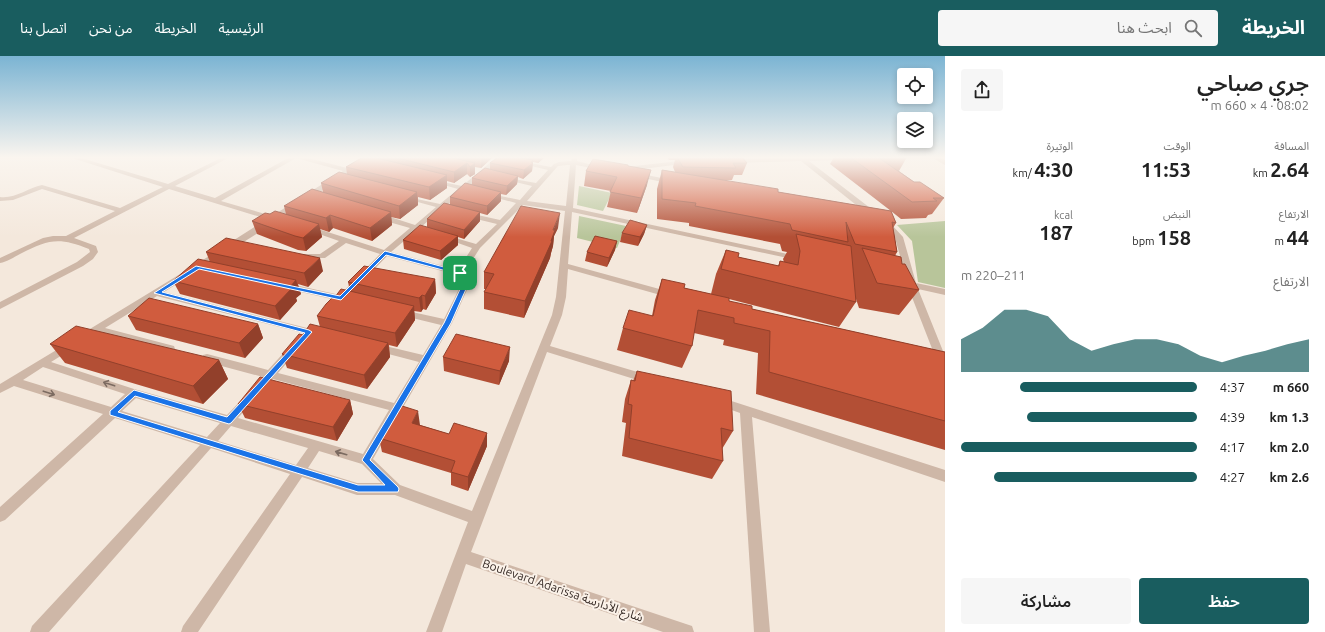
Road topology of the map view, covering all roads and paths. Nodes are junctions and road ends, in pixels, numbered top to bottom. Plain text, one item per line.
1 (161, 184) edge
2 (172, 184) edge
3 (246, 184) edge
4 (326, 184) edge
5 (444, 184) edge
6 (474, 184) edge
7 (531, 184) edge
8 (572, 184) edge
9 (834, 184) edge
10 (536, 185) joint
11 (168, 186) junction
12 (470, 190) junction
13 (308, 195) junction
14 (396, 195) edge
15 (0, 199) edge
16 (217, 200) junction
17 (323, 200) edge
18 (520, 202) junction
19 (441, 207) junction
20 (569, 208) junction
21 (121, 211) junction
22 (367, 213) edge
23 (272, 218) junction
24 (287, 222) edge
25 (502, 223) junction
26 (872, 223) edge
27 (888, 226) junction
28 (302, 227) edge
29 (416, 228) junction
30 (66, 239) junction
31 (346, 240) junction
32 (236, 243) junction
33 (251, 246) edge
34 (477, 247) junction
35 (385, 253) junction
36 (298, 255) edge
37 (805, 260) edge
38 (0, 261) edge
39 (564, 266) junction
40 (198, 267) junction
41 (213, 270) edge
42 (460, 273) junction
43 (896, 282) edge
44 (274, 284) edge
45 (912, 285) junction
46 (945, 292) edge
47 (157, 293) junction
48 (678, 297) edge
49 (341, 298) junction
50 (356, 301) edge
51 (0, 306) edge
52 (331, 309) edge
53 (394, 310) edge
54 (320, 321) edge
55 (447, 323) junction
56 (96, 329) junction
57 (309, 332) junction
58 (325, 336) edge
59 (364, 345) edge
60 (546, 348) junction
61 (179, 351) edge
62 (194, 355) edge
63 (426, 360) junction
64 (41, 363) junction
65 (929, 363) edge
66 (945, 368) edge
67 (271, 375) junction
68 (12, 381) junction
69 (657, 382) edge
70 (0, 389) edge
71 (134, 392) junction
72 (709, 398) edge
73 (397, 408) junction
74 (746, 410) junction
75 (112, 413) junction
76 (229, 421) junction
77 (211, 442) junction
78 (316, 446) junction
79 (366, 460) junction
80 (299, 472) junction
81 (945, 476) edge
82 (395, 489) junction
83 (0, 516) edge
84 (476, 519) junction
85 (463, 556) junction
86 (38, 632) edge
87 (189, 632) edge
88 (434, 632) edge
89 (686, 632) edge
90 (762, 632) edge

1 - 11 street
2 - 11 street
3 - 16 street
4 - 13 street
5 - 12 street
6 - 12 street
7 - 10 street
8 - 20 street
9 - 27 street
10 - 18 street
11 - 16 street
11 - 21 street
12 - 18 street
12 - 19 street
13 - 17 street
13 - 23 street
14 - 19 street
15 - 21 street
16 - 23 street
18 - 20 street
18 - 25 street
19 - 25 street
19 - 29 street
20 - 37 street
20 - 39 street
21 - 30 street
22 - 29 street
23 - 24 street
23 - 32 street
25 - 34 street
26 - 27 street
27 - 45 street
28 - 31 street
29 - 34 street
29 - 35 street
30 - 38 street
30 - 51 street
31 - 35 street
31 - 36 street
32 - 33 street
32 - 40 street
34 - 42 street
35 - 42 street
35 - 49 street
39 - 48 street
39 - 60 street
40 - 41 street
40 - 47 street
42 - 55 street
43 - 45 street
44 - 49 street
45 - 46 street
45 - 66 street
47 - 56 street
47 - 57 street
49 - 50 street
49 - 52 street
53 - 55 street
54 - 57 street
55 - 63 street
56 - 61 street
56 - 64 street
57 - 58 street
57 - 67 street
59 - 63 street
60 - 69 street
60 - 84 street
62 - 67 street
63 - 73 street
64 - 68 street
71 -> 64 street
65 - 66 street
67 - 73 street
67 - 76 street
68 - 70 street
68 -> 75 street
71 - 75 street
71 - 76 street
72 - 74 street
73 - 79 street
74 - 81 street
74 - 90 street
75 - 77 street
75 - 83 street
76 - 77 street
76 - 78 street
77 - 80 street
77 - 86 street
79 -> 78 street
78 - 80 street
79 - 82 street
80 - 82 street
80 - 87 street
82 - 84 street
84 - 85 street
85 - 88 street
85 - 89 street, Boulevard Adarissa شارع الأدارسة

